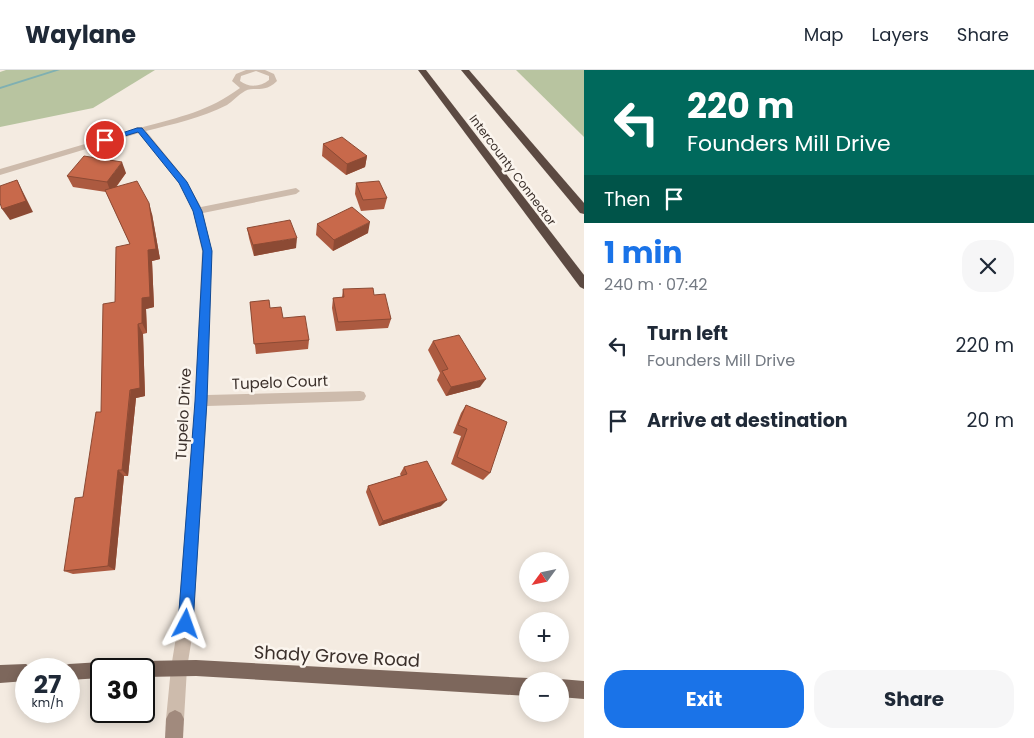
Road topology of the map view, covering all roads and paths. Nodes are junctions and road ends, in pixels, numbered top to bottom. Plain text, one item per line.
1 (253, 70) edge
2 (258, 70) edge
3 (422, 70) edge
4 (465, 70) edge
5 (246, 88) junction
6 (140, 130) junction
7 (0, 172) edge
8 (296, 191) dead end
9 (584, 210) edge
10 (198, 211) junction
11 (584, 284) edge
12 (360, 396) dead end
13 (201, 401) junction
14 (179, 668) junction
15 (155, 669) edge
16 (15, 673) edge
17 (0, 674) edge
18 (519, 687) edge
19 (569, 689) edge
20 (584, 690) edge
21 (174, 719) joint
22 (174, 738) edge

1 - 5 street
2 - 5 street
3 - 11 highway, Intercounty Connector
4 - 9 highway, Intercounty Connector
5 - 6 street
6 - 7 street
6 - 10 street, Tupelo Drive
8 - 10 street
10 - 13 street, Tupelo Drive
12 - 13 street, Tupelo Court
13 - 14 street, Tupelo Drive
14 - 15 main road, Shady Grove Road
14 - 18 main road, Shady Grove Road
14 - 21 street, Tupelo Drive
16 - 17 main road
19 - 20 main road
21 - 22 street

